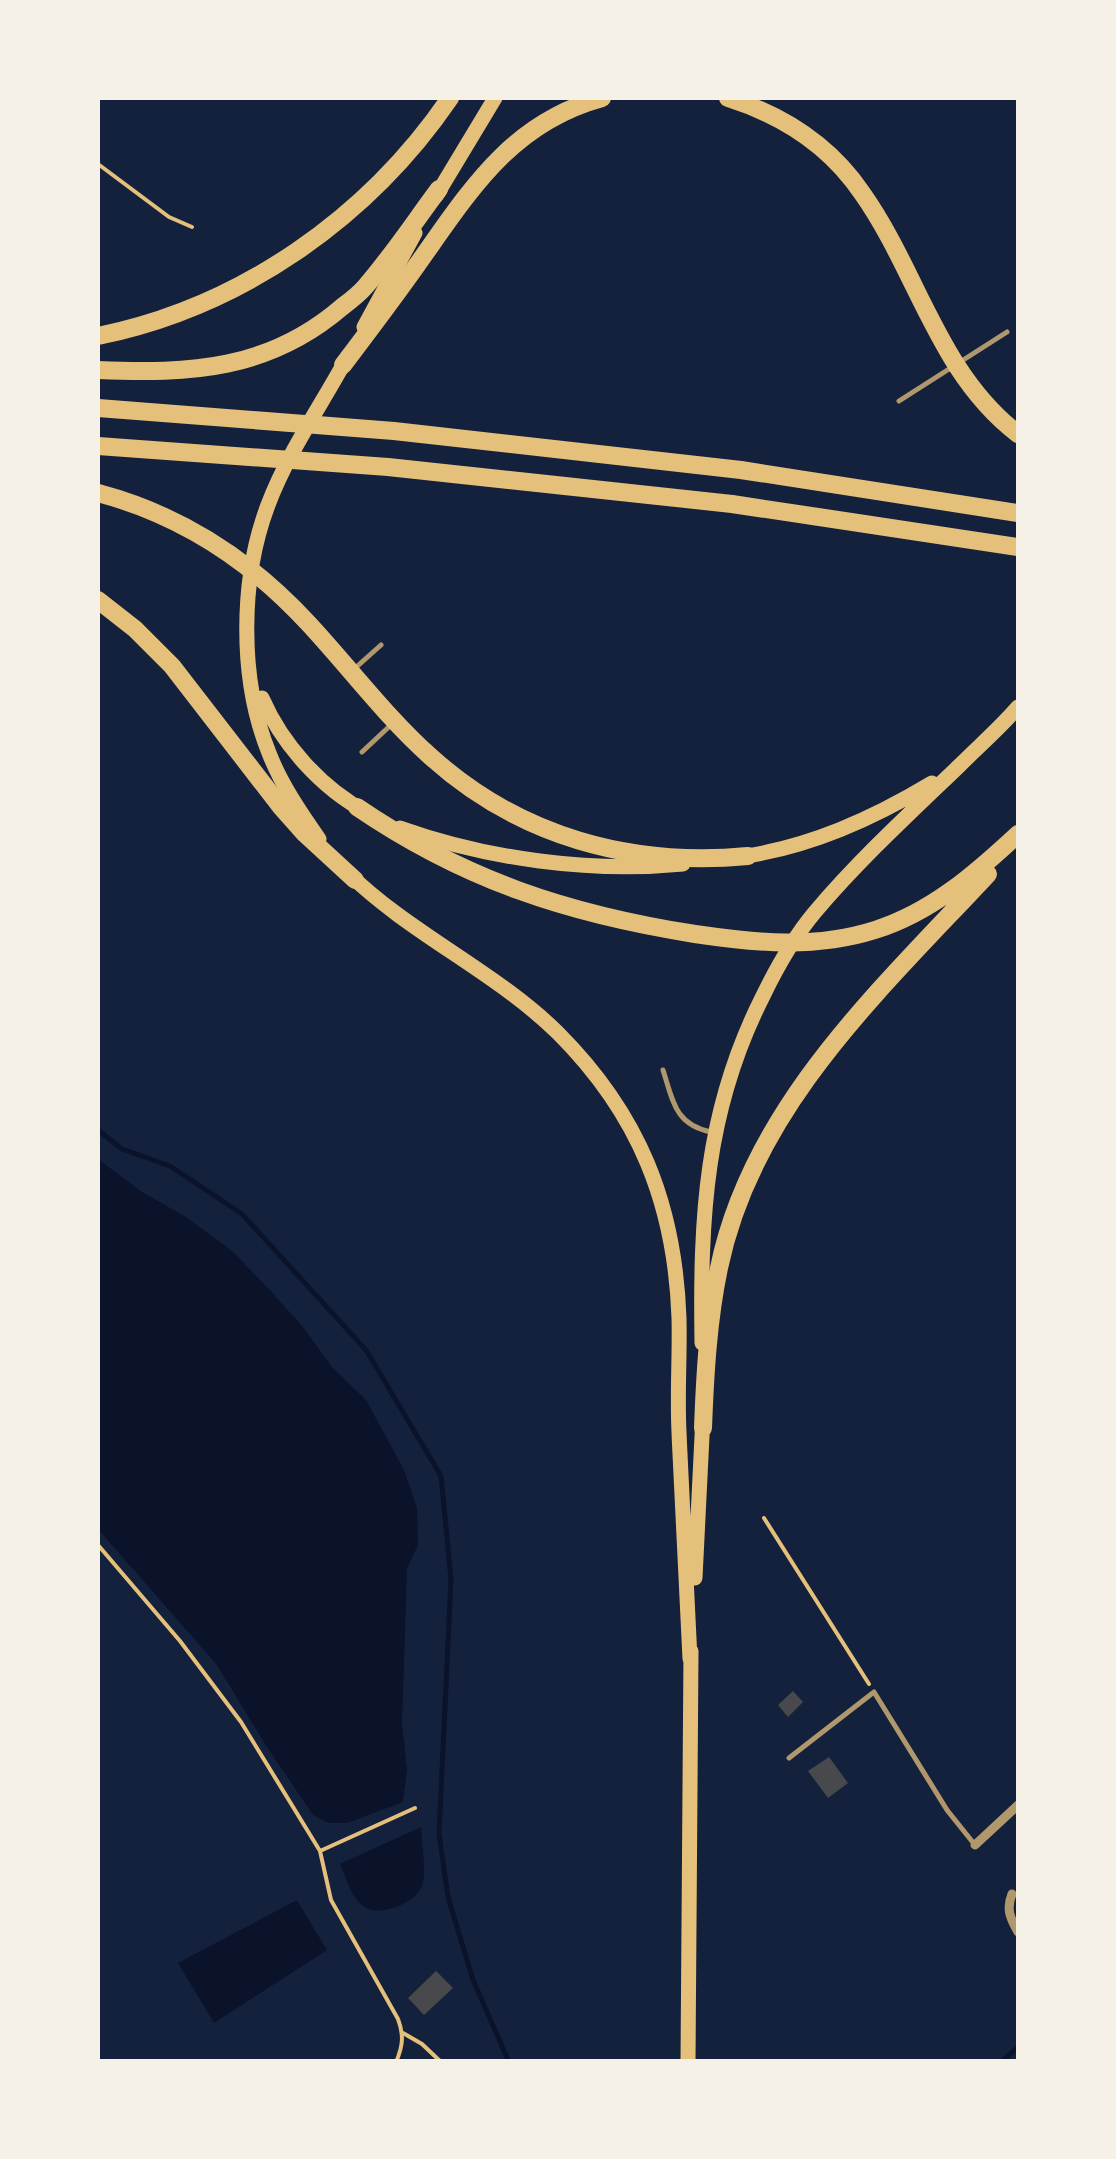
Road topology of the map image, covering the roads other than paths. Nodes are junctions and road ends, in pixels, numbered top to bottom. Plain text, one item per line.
1 (450, 98) edge
2 (495, 98) edge
3 (602, 98) edge
4 (728, 98) edge
5 (439, 189) junction
6 (1007, 332) dead end
7 (98, 336) edge
8 (343, 365) junction
9 (955, 365) junction
10 (98, 370) edge
11 (900, 400) dead end
12 (98, 408) edge
13 (1018, 434) edge
14 (98, 446) edge
15 (98, 492) edge
16 (1018, 513) edge
17 (1018, 548) edge
18 (98, 600) edge
19 (248, 636) junction
20 (381, 646) dead end
21 (351, 672) junction
22 (1018, 708) edge
23 (395, 721) junction
24 (362, 752) dead end
25 (964, 760) junction
26 (357, 808) junction
27 (1018, 836) edge
28 (748, 856) junction
29 (355, 880) junction
30 (663, 1070) dead end
31 (714, 1133) junction
32 (703, 1428) junction
33 (690, 1660) junction
34 (789, 1758) dead end
35 (1018, 1805) edge
36 (975, 1845) joint
37 (1012, 1894) dead end
38 (1018, 1932) edge
39 (688, 2062) edge

1 - 7 highway
2 - 5 main road
3 - 8 highway
4 - 9 highway
5 - 8 main road
5 - 10 highway
6 - 9 lane
8 - 19 main road
9 - 11 lane
9 - 13 highway
12 - 16 highway
14 - 17 highway
15 - 21 highway
18 - 29 highway
19 - 26 main road
19 - 29 main road
20 - 21 lane
21 - 23 highway
22 - 25 main road
23 - 24 lane
23 - 28 highway
25 - 28 main road
25 - 31 main road
26 - 27 highway
26 - 28 main road
27 - 32 highway
29 - 33 main road
30 - 31 lane
31 - 32 main road
32 - 33 main road
33 - 39 main road
34 - 36 lane
35 - 36 street
37 - 38 street

